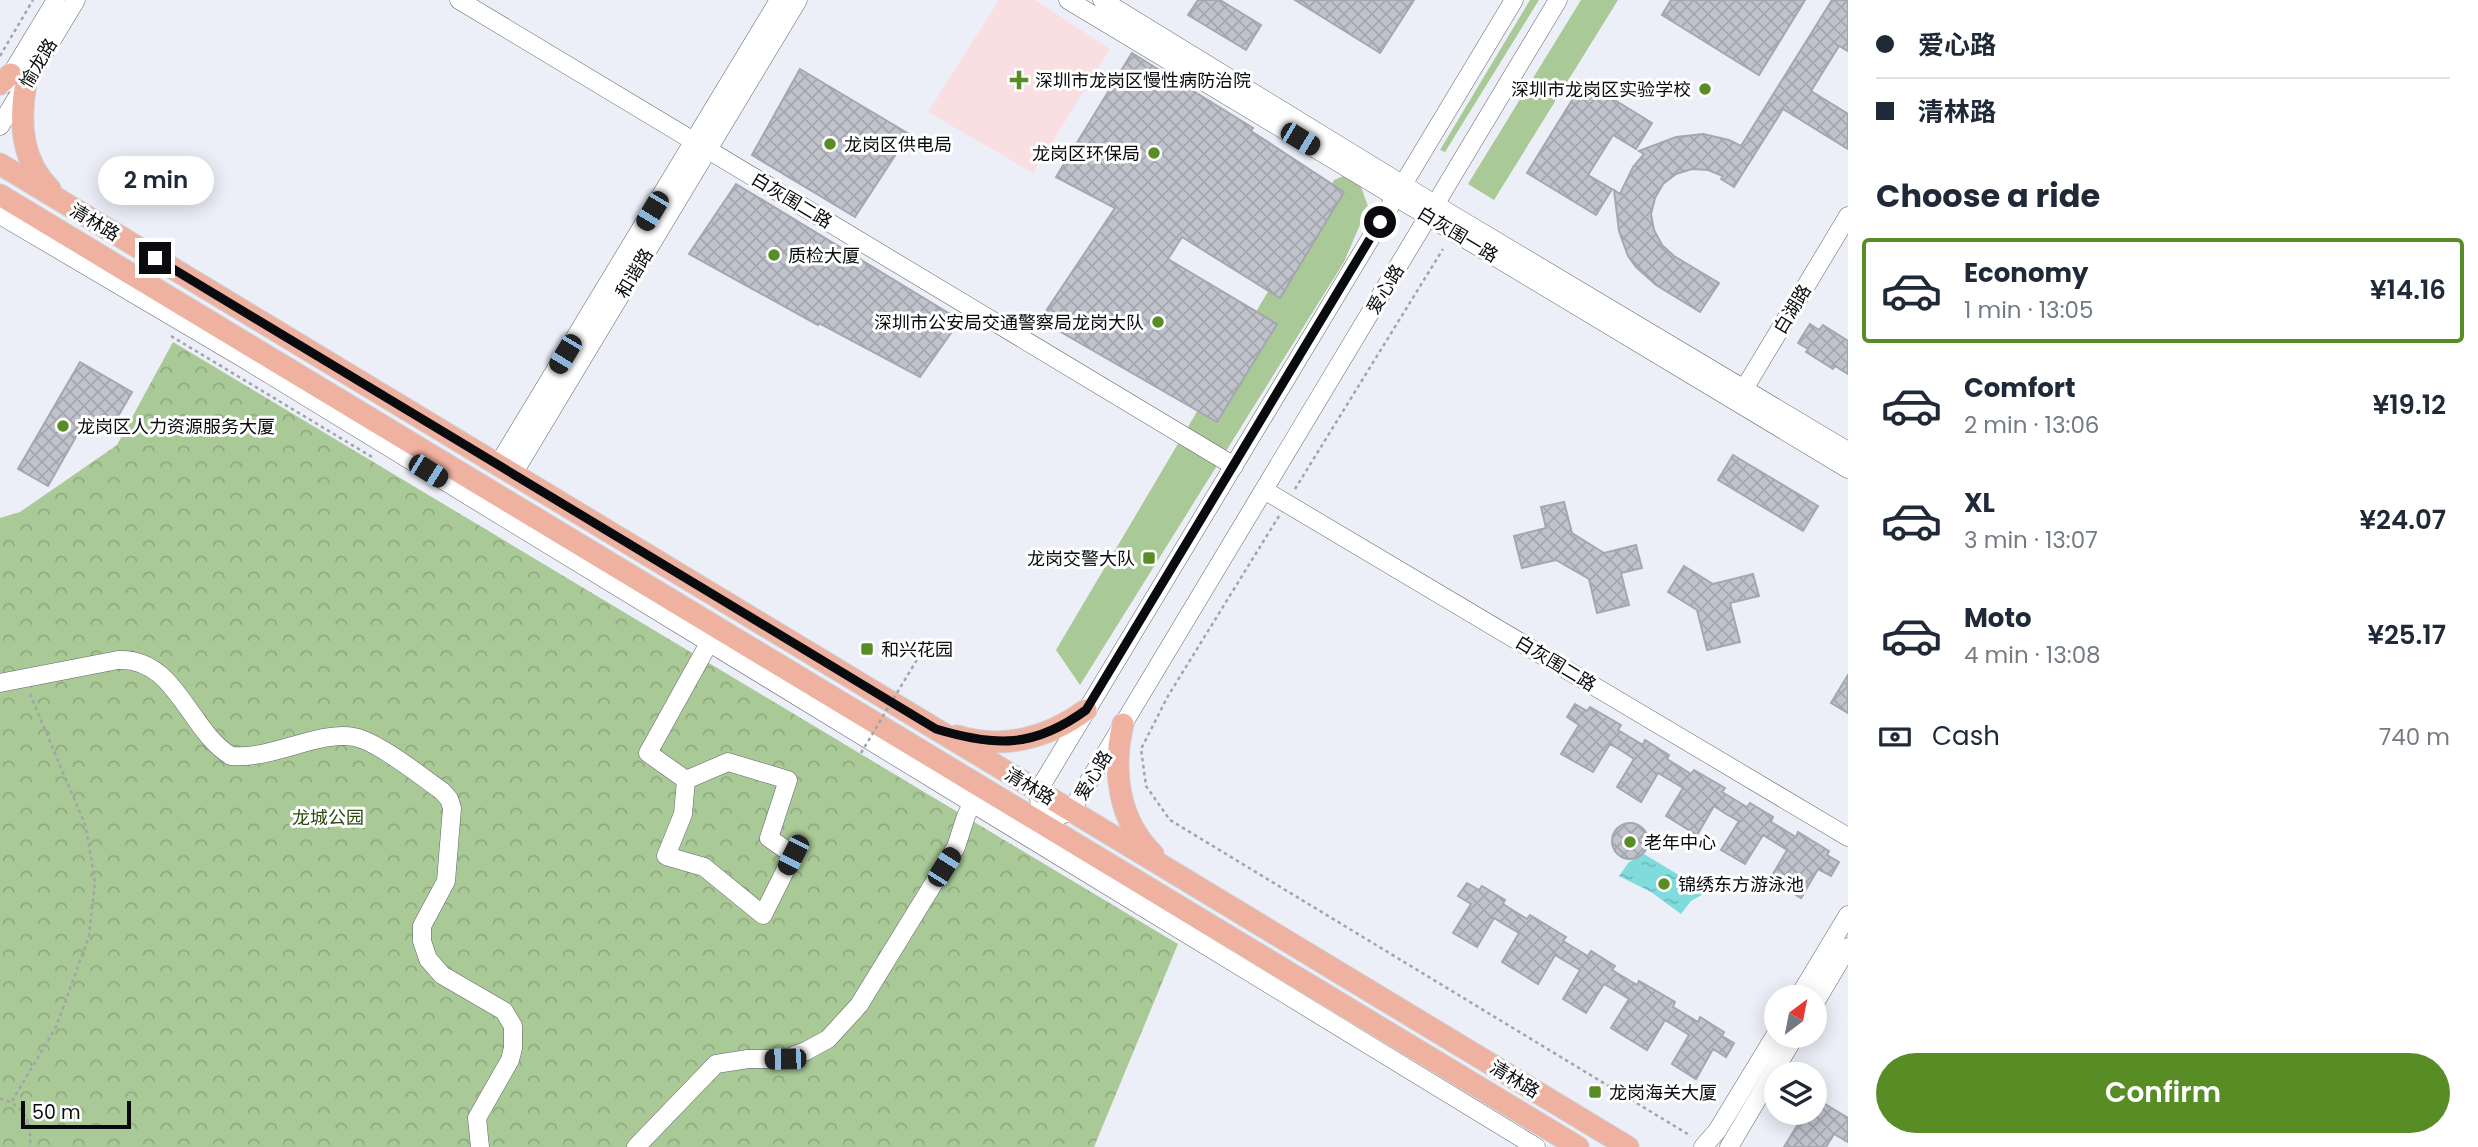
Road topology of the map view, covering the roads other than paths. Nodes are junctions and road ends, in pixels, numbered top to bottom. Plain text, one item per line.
1 (56, 0) edge
2 (76, 0) edge
3 (459, 0) edge
4 (779, 0) edge
5 (798, 0) edge
6 (1068, 0) edge
7 (1102, 0) edge
8 (1514, 0) edge
9 (1558, 0) edge
10 (9, 75) edge
11 (0, 93) edge
12 (0, 126) edge
13 (701, 145) junction
14 (0, 164) edge
15 (1399, 191) junction
16 (0, 195) edge
17 (64, 203) junction
18 (1432, 210) junction
19 (0, 215) edge
20 (1848, 216) edge
21 (1740, 395) junction
22 (1848, 452) edge
23 (1234, 466) junction
24 (1848, 469) edge
25 (506, 470) junction
26 (1264, 490) junction
27 (713, 635) junction
28 (0, 683) edge
29 (1086, 710) junction
30 (1123, 724) junction
31 (936, 729) junction
32 (686, 780) junction
33 (1038, 791) junction
34 (972, 804) junction
35 (1071, 811) junction
36 (1042, 823) junction
37 (1848, 837) edge
38 (1166, 868) junction
39 (1848, 915) edge
40 (1848, 947) edge
41 (1806, 985) edge
42 (1826, 985) edge
43 (1767, 1048) edge
44 (1788, 1048) edge
45 (1705, 1145) edge
46 (480, 1147) edge
47 (636, 1147) edge
48 (1536, 1147) edge
49 (1578, 1147) edge
50 (1628, 1147) edge
51 (1729, 1147) edge

1 - 10 street, 愉龙路
2 - 10 street, 愉龙路
3 - 13 street, 白灰围二路
4 - 13 street, 和谐路
5 - 13 street, 和谐路
6 - 15 street, 白灰围一路
7 - 15 street, 白灰围一路
8 - 15 street
9 - 18 street, 爱心路
10 - 11 street, 愉龙路
10 - 12 street, 愉龙路
10 - 17 main road
13 - 23 street, 白灰围二路
13 - 25 street, 和谐路
14 - 17 main road, 清林路
15 - 18 street, 白灰围一路
15 - 23 street
16 - 27 main road, 清林路
17 - 25 main road, 清林路
18 - 21 street, 白灰围一路
18 - 26 street, 爱心路
19 - 27 street
20 - 21 street, 白湖路
21 - 22 street, 白灰围一路
21 - 24 street, 白灰围一路
23 - 29 street
25 - 31 main road, 清林路
26 - 30 street, 爱心路
26 - 37 street, 白灰围二路
27 - 32 street
27 - 34 street
27 - 36 main road, 清林路
28 - 46 street
29 - 31 main road
29 - 33 street
30 - 35 street, 爱心路
30 - 38 main road
31 - 33 main road, 清林路
32 - 32 street
33 - 35 main road, 清林路
33 - 36 street
34 - 47 street
34 - 48 street
35 - 36 street, 爱心路
35 - 38 main road, 清林路
36 - 49 main road, 清林路
38 - 50 main road, 清林路
39 - 41 street
40 - 42 street
43 - 45 street
44 - 51 street

